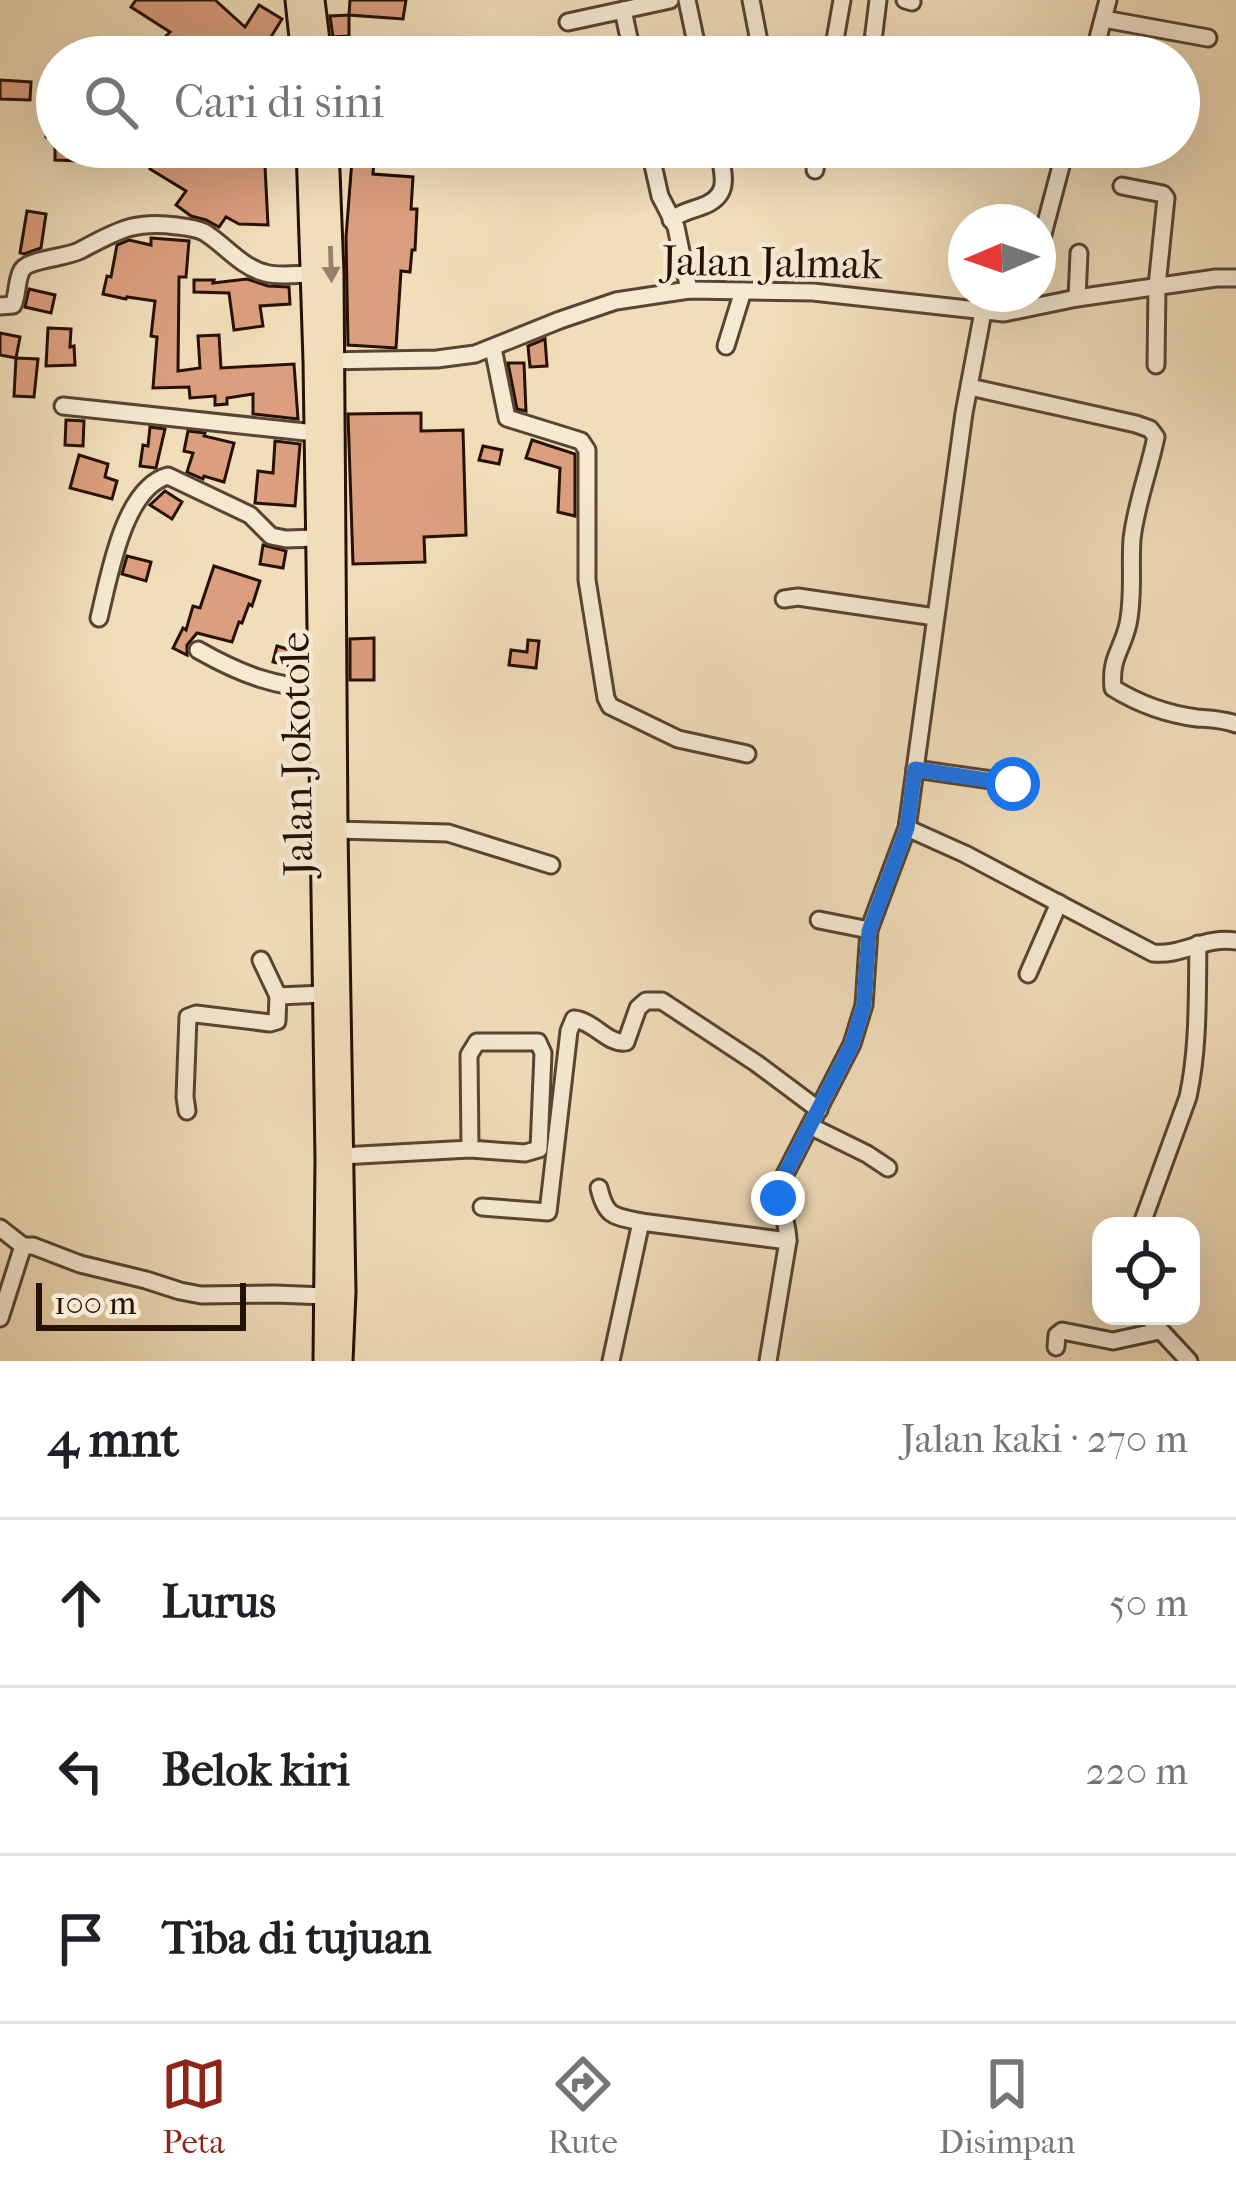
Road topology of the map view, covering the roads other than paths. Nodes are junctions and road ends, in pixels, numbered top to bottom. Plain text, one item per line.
1 (297, 0) edge
2 (313, 0) edge
3 (670, 0) edge
4 (687, 0) edge
5 (751, 0) edge
6 (842, 0) edge
7 (878, 0) edge
8 (1108, 0) edge
9 (623, 10) junction
10 (1104, 19) junction
11 (568, 22) dead end
12 (301, 36) edge
13 (317, 36) edge
14 (629, 36) edge
15 (695, 36) edge
16 (758, 36) edge
17 (836, 36) edge
18 (874, 36) edge
19 (1099, 36) edge
20 (1197, 36) edge
21 (1200, 37) edge
22 (1208, 38) dead end
23 (308, 168) edge
24 (328, 168) edge
25 (654, 168) edge
26 (722, 168) edge
27 (1060, 168) edge
28 (1122, 186) dead end
29 (1051, 204) edge
30 (671, 220) junction
31 (1079, 253) dead end
32 (311, 274) junction
33 (1236, 278) edge
34 (1157, 286) junction
35 (689, 290) junction
36 (743, 291) junction
37 (1078, 298) junction
38 (1056, 299) edge
39 (0, 306) edge
40 (948, 308) edge
41 (982, 312) joint
42 (1006, 312) edge
43 (726, 346) dead end
44 (493, 348) junction
45 (323, 361) junction
46 (1156, 365) dead end
47 (970, 387) junction
48 (63, 406) dead end
49 (315, 433) junction
50 (316, 538) junction
51 (326, 596) junction
52 (784, 599) dead end
53 (935, 617) junction
54 (99, 618) dead end
55 (198, 650) dead end
56 (327, 690) junction
57 (1236, 724) edge
58 (747, 754) dead end
59 (915, 769) junction
60 (1013, 784) dead end
61 (907, 828) junction
62 (336, 830) junction
63 (551, 866) dead end
64 (1059, 903) junction
65 (818, 920) dead end
66 (869, 931) junction
67 (1236, 940) edge
68 (1198, 944) junction
69 (261, 960) dead end
70 (1028, 974) dead end
71 (324, 994) junction
72 (278, 996) junction
73 (819, 1110) junction
74 (188, 1111) dead end
75 (810, 1126) junction
76 (470, 1149) junction
77 (341, 1156) junction
78 (888, 1168) dead end
79 (598, 1188) dead end
80 (482, 1207) dead end
81 (1144, 1217) edge
82 (641, 1222) junction
83 (0, 1228) edge
84 (779, 1240) junction
85 (23, 1246) junction
86 (326, 1297) junction
87 (0, 1318) edge
88 (1155, 1325) edge
89 (1160, 1330) junction
90 (1056, 1347) dead end
91 (325, 1361) edge
92 (341, 1361) edge
93 (611, 1361) edge
94 (769, 1361) edge
95 (1189, 1361) edge

1 - 12 highway
2 - 13 highway
3 - 9 street
4 - 15 street
5 - 16 street
6 - 17 street
7 - 18 street
8 - 10 street
9 - 11 street
9 - 14 street
10 - 19 street
10 - 20 street
21 - 22 street
23 - 32 highway, Jalan Jokotole
24 -> 45 highway, Jalan Jokotole
25 - 30 street
26 - 30 street
27 - 29 street
28 - 34 street
30 - 35 street
31 - 37 street
32 - 39 street
32 - 45 highway, Jalan Jokotole
33 - 34 street, Jalan Jalmak
34 - 37 street, Jalan Jalmak
34 - 46 street
35 - 36 street, Jalan Jalmak
35 - 44 street, Jalan Jalmak
36 - 40 street, Jalan Jalmak
36 - 43 street
37 - 38 street, Jalan Jalmak
41 - 42 street, Jalan Jalmak
41 - 47 street
44 - 45 street, Jalan Jalmak
44 - 58 street
45 - 49 highway, Jalan Jokotole
45 - 51 highway, Jalan Jokotole
47 - 53 street
47 - 57 street
48 - 49 street
49 - 50 highway, Jalan Jokotole
50 - 51 highway, Jalan Jokotole
50 - 54 street
51 - 56 highway, Jalan Jokotole
52 - 53 street
53 - 59 street
55 - 56 street
56 - 62 highway, Jalan Jokotole
56 - 71 highway, Jalan Jokotole
59 - 60 street
59 - 61 street
61 - 64 street
61 - 66 street
62 - 63 street
62 - 77 highway, Jalan Jokotole
64 - 68 street
64 - 70 street
65 - 66 street
66 - 73 street
67 - 68 street
68 - 81 street
69 - 72 street
71 - 72 street
71 - 86 highway, Jalan Jokotole
72 - 74 street
73 - 75 street
73 - 80 street
75 - 78 street
75 - 84 street
76 - 76 street
76 - 77 street
77 - 92 highway, Jalan Jokotole
79 - 82 street
82 - 84 street
82 - 93 street
83 - 85 street
84 - 94 street
85 - 86 street
85 - 87 street
86 - 91 highway, Jalan Jokotole
88 - 89 street
89 - 90 street
89 - 95 street

